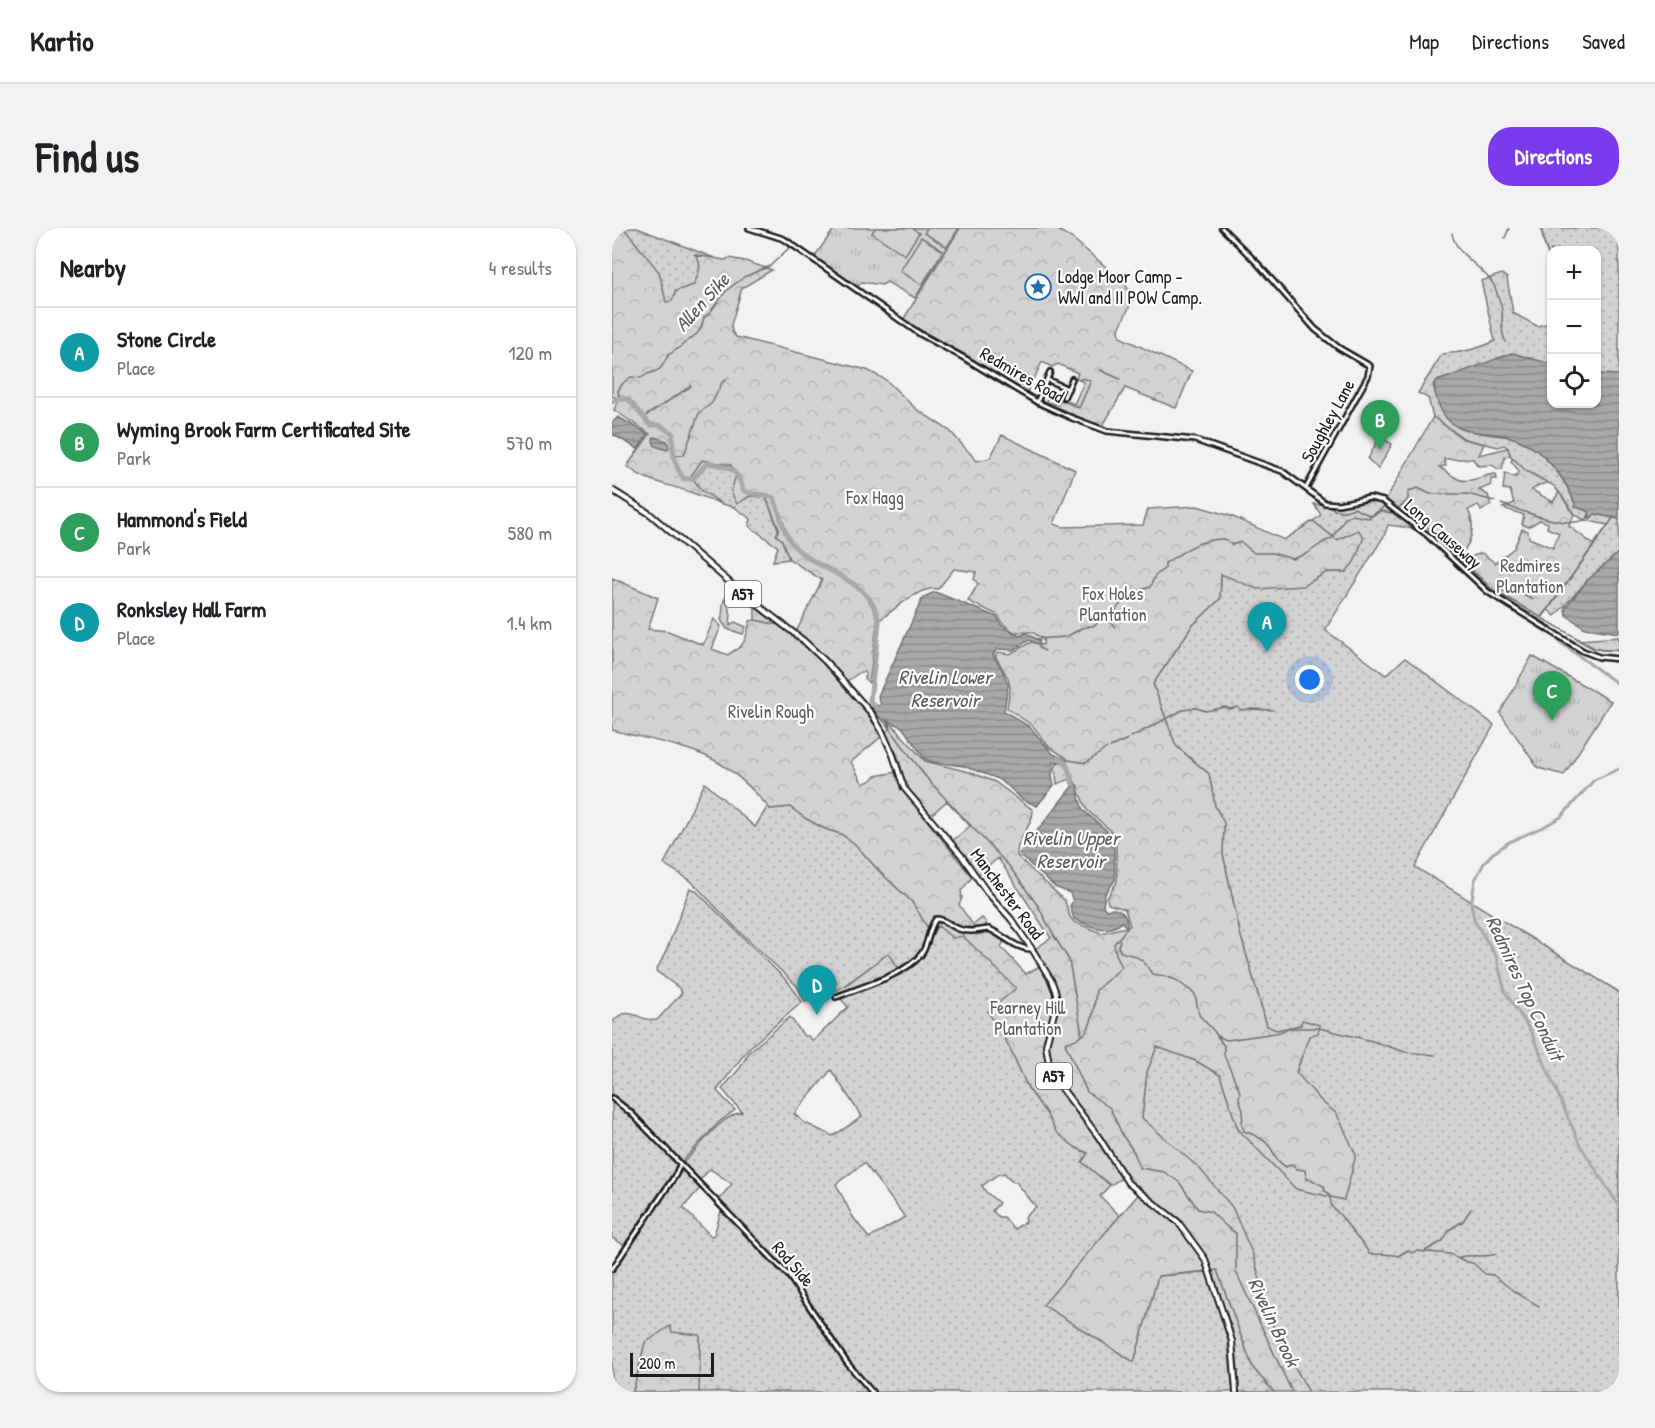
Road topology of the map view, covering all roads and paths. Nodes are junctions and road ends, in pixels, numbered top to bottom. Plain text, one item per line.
1 (1222, 228) edge
2 (751, 229) edge
3 (1050, 372) dead end
4 (1047, 379) junction
5 (1072, 379) dead end
6 (1068, 389) junction
7 (1064, 398) dead end
8 (1037, 402) junction
9 (1306, 488) junction
10 (612, 490) edge
11 (1619, 659) edge
12 (1032, 949) junction
13 (836, 997) dead end
14 (612, 1098) edge
15 (680, 1165) junction
16 (612, 1269) edge
17 (872, 1392) edge
18 (1236, 1392) edge

1 - 9 street, Soughley Lane
2 - 8 street, Redmires Road
3 - 4 street
4 - 6 street
4 - 8 street
5 - 6 street
6 - 7 street
8 - 9 street, Redmires Road
9 - 11 street, Long Causeway
10 - 12 main road, Manchester Road / A57
12 - 13 street
12 - 18 main road, Manchester Road / A57
14 - 15 street, Rod Side
15 - 16 street
15 - 17 street, Rod Side

